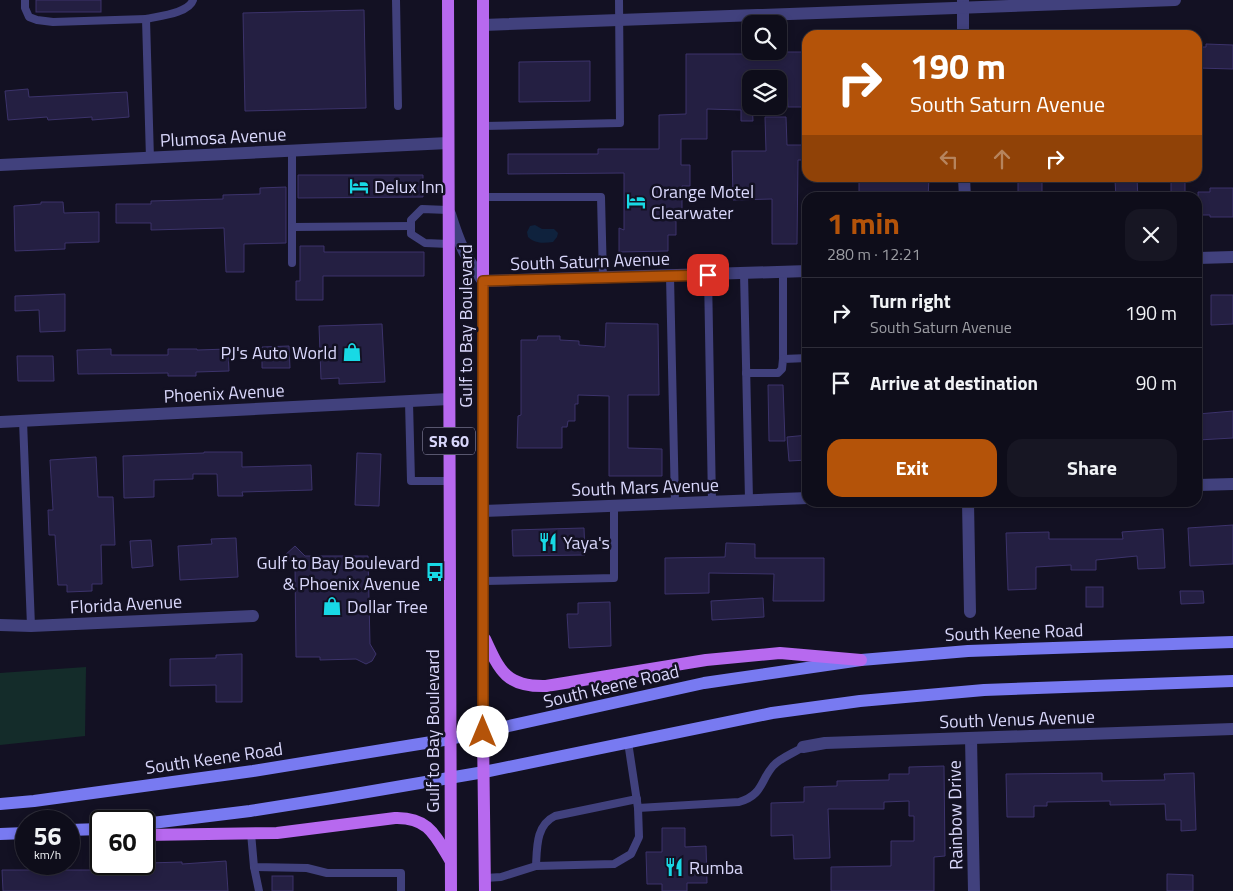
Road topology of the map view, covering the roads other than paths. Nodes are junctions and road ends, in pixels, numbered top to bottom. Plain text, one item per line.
1 (25, 0) edge
2 (193, 0) edge
3 (396, 0) edge
4 (448, 0) edge
5 (483, 0) edge
6 (619, 0) edge
7 (1175, 0) edge
8 (963, 3) edge
9 (146, 19) junction
10 (618, 19) junction
11 (483, 25) junction
12 (963, 30) edge
13 (398, 106) dead end
14 (483, 126) junction
15 (448, 143) junction
16 (292, 151) junction
17 (150, 159) junction
18 (0, 165) edge
19 (483, 197) junction
20 (448, 210) junction
21 (411, 226) junction
22 (293, 227) junction
23 (449, 244) junction
24 (1233, 257) edge
25 (1202, 258) edge
26 (292, 263) dead end
27 (802, 271) edge
28 (783, 272) junction
29 (744, 273) junction
30 (708, 275) junction
31 (670, 276) junction
32 (603, 278) junction
33 (483, 281) junction
34 (802, 358) edge
35 (784, 359) junction
36 (746, 374) junction
37 (449, 399) junction
38 (409, 402) junction
39 (23, 421) junction
40 (0, 422) edge
41 (449, 481) junction
42 (1233, 484) edge
43 (1202, 485) edge
44 (802, 498) edge
45 (749, 500) junction
46 (712, 502) junction
47 (675, 504) junction
48 (614, 506) junction
49 (968, 507) edge
50 (483, 511) junction
51 (484, 581) junction
52 (970, 612) dead end
53 (253, 616) dead end
54 (0, 625) edge
55 (31, 626) junction
56 (484, 634) junction
57 (1233, 642) edge
58 (860, 660) junction
59 (1233, 682) edge
60 (1233, 729) edge
61 (483, 732) junction
62 (971, 738) junction
63 (450, 739) junction
64 (628, 742) junction
65 (803, 747) joint
66 (484, 772) junction
67 (450, 777) junction
68 (637, 799) junction
69 (0, 804) edge
70 (638, 808) junction
71 (155, 823) edge
72 (15, 833) edge
73 (251, 833) junction
74 (0, 834) edge
75 (155, 834) edge
76 (451, 862) junction
77 (536, 866) junction
78 (254, 867) junction
79 (485, 885) edge
80 (259, 890) edge
81 (401, 891) edge
82 (451, 891) edge
83 (974, 891) edge

1 - 9 lane
2 - 9 lane
3 - 13 lane
4 - 15 main road, Gulf to Bay Boulevard / SR 60
5 - 11 main road, Gulf to Bay Boulevard / SR 60
6 - 10 lane
7 - 8 street
8 - 10 street
8 - 12 street
9 - 17 lane
10 - 11 street
10 - 14 lane
11 - 14 main road, Gulf to Bay Boulevard / SR 60
14 - 19 main road, Gulf to Bay Boulevard / SR 60
15 - 16 street, Plumosa Avenue
15 - 20 main road, Gulf to Bay Boulevard / SR 60
16 - 17 street, Plumosa Avenue
16 - 22 lane
17 - 18 street, Plumosa Avenue
19 - 32 lane
19 - 33 main road, Gulf to Bay Boulevard / SR 60
20 - 21 lane
20 - 23 main road, Gulf to Bay Boulevard / SR 60
20 - 33 street
21 - 22 lane
21 - 23 lane
22 - 26 lane
23 - 37 main road, Gulf to Bay Boulevard / SR 60
24 - 25 street
27 - 28 street, South Saturn Avenue
28 - 29 street, South Saturn Avenue
28 - 35 lane
29 - 30 street, South Saturn Avenue
29 - 36 lane
30 - 31 street, South Saturn Avenue
30 - 46 lane
31 - 32 street, South Saturn Avenue
31 - 47 lane
32 - 33 street, South Saturn Avenue
33 - 50 main road, Gulf to Bay Boulevard / SR 60
34 - 35 lane
35 - 36 lane
36 - 45 lane
37 - 38 street, Phoenix Avenue
37 - 41 main road, Gulf to Bay Boulevard / SR 60
38 - 39 street, Phoenix Avenue
38 - 41 lane
39 - 40 street, Phoenix Avenue
39 - 55 lane
41 - 63 main road, Gulf to Bay Boulevard / SR 60
42 - 43 street
44 - 45 street, South Mars Avenue
45 - 46 street, South Mars Avenue
46 - 47 street, South Mars Avenue
47 - 48 street, South Mars Avenue
48 - 50 street, South Mars Avenue
48 - 51 lane
49 - 52 street
50 - 51 main road, Gulf to Bay Boulevard / SR 60
51 - 56 main road, Gulf to Bay Boulevard / SR 60
53 - 55 street, Florida Avenue
54 - 55 street, Florida Avenue
56 - 58 main road
56 - 61 main road, Gulf to Bay Boulevard / SR 60
57 - 58 main road, South Keene Road
58 - 61 main road, South Keene Road
59 - 64 main road
60 - 62 street, South Venus Avenue
61 - 63 main road, South Keene Road
61 - 66 main road, Gulf to Bay Boulevard / SR 60
62 - 65 street, South Venus Avenue
62 - 83 street, Rainbow Drive
63 - 67 main road, Gulf to Bay Boulevard / SR 60
63 - 69 main road, South Keene Road
64 - 66 main road
64 - 68 lane
65 - 70 lane
66 - 67 main road
66 - 79 main road, Gulf to Bay Boulevard / SR 60
67 - 71 main road
67 - 76 main road, Gulf to Bay Boulevard / SR 60
68 - 70 lane
68 - 77 lane
70 - 77 lane
72 - 74 main road
73 - 75 main road
73 - 76 main road
73 - 78 lane
76 - 82 main road, Gulf to Bay Boulevard / SR 60
77 - 79 lane
78 - 80 lane
78 - 81 lane

